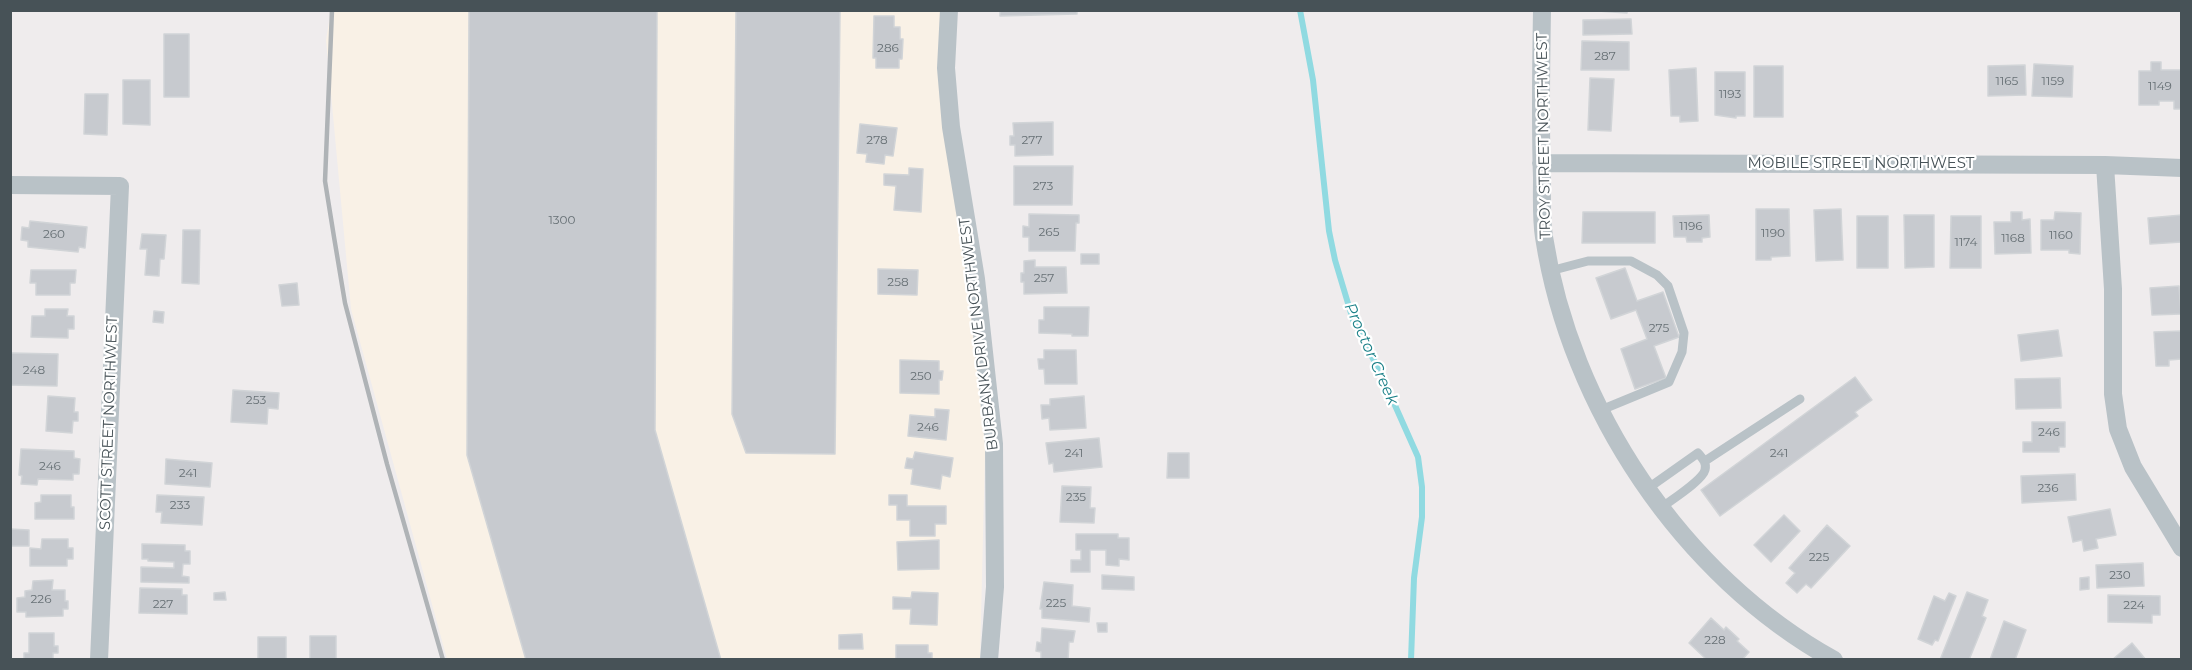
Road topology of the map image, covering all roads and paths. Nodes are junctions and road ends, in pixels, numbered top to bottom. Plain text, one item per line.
1 (950, 10) edge
2 (1542, 10) edge
3 (1541, 163) junction
4 (2105, 165) junction
5 (2181, 168) edge
6 (10, 185) edge
7 (1550, 271) junction
8 (1800, 399) dead end
9 (1601, 410) junction
10 (1705, 461) junction
11 (1647, 489) junction
12 (1661, 508) junction
13 (2181, 548) edge
14 (99, 660) edge
15 (990, 660) edge
16 (1834, 660) edge

1 - 15 street, BURBANK DRIVE NORTHWEST
2 - 3 street, TROY STREET NORTHWEST
3 - 4 street, MOBILE STREET NORTHWEST
3 - 7 street, TROY STREET NORTHWEST
4 - 5 street, MOBILE STREET NORTHWEST
4 - 13 street
6 - 14 street, SCOTT STREET NORTHWEST
7 - 9 street, TROY STREET NORTHWEST
7 - 9 lane
8 - 10 lane
9 - 11 street, TROY STREET NORTHWEST
10 - 11 lane
10 - 12 lane
11 - 12 street, TROY STREET NORTHWEST
12 - 16 street, TROY STREET NORTHWEST

